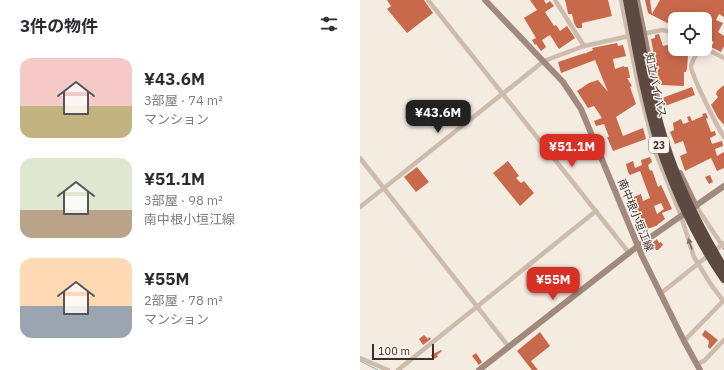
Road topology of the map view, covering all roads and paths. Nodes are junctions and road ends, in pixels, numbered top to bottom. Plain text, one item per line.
1 (428, 0) edge
2 (485, 0) edge
3 (555, 0) edge
4 (621, 0) edge
5 (627, 0) edge
6 (633, 0) edge
7 (637, 0) edge
8 (668, 31) edge
9 (644, 33) junction
10 (628, 36) junction
11 (584, 46) junction
12 (712, 52) edge
13 (696, 56) edge
14 (724, 58) edge
15 (544, 61) junction
16 (502, 93) junction
17 (724, 137) edge
18 (360, 158) edge
19 (724, 186) edge
20 (383, 188) junction
21 (682, 205) junction
22 (696, 206) junction
23 (360, 207) edge
24 (596, 211) junction
25 (681, 216) junction
26 (695, 218) junction
27 (723, 245) edge
28 (638, 246) junction
29 (629, 253) junction
30 (724, 262) edge
31 (698, 264) junction
32 (724, 268) edge
33 (724, 279) edge
34 (724, 285) edge
35 (660, 294) junction
36 (724, 301) edge
37 (476, 306) junction
38 (724, 340) edge
39 (684, 341) junction
40 (509, 347) junction
41 (360, 358) edge
42 (699, 367) edge
43 (388, 370) edge
44 (398, 370) edge
45 (480, 370) edge

1 - 16 street
2 - 15 street, 南中根小垣江線
3 - 11 street
4 - 10 street
5 - 21 highway, 知立バイパス / 23, bridge
6 - 26 highway, 知立バイパス / 23, bridge
7 - 9 street
8 - 9 street
9 - 10 street
9 - 22 street
10 - 11 street
10 - 25 street
11 - 15 street
12 - 14 street
13 - 17 street
15 - 16 street
15 - 28 street, 南中根小垣江線
16 - 20 street
16 - 24 street
18 - 20 street
19 - 22 street
20 - 23 street
20 - 37 street
21 - 33 highway, 知立バイパス / 23, bridge
21 - 34 highway, 23, bridge
22 - 25 street
22 - 27 street
24 - 29 street
24 - 37 street
25 - 28 street
31 -> 25 street
26 - 30 highway, 23, bridge
26 - 32 highway, 23, bridge
27 - 31 street
28 - 29 street
28 - 35 street, 南中根小垣江線
29 - 40 street
31 - 35 street
31 - 36 street
35 - 39 street, 南中根小垣江線
36 - 39 street
37 - 40 street
37 - 44 street
38 - 42 street
39 - 42 street, 南中根小垣江線
40 - 45 street
41 - 43 street

